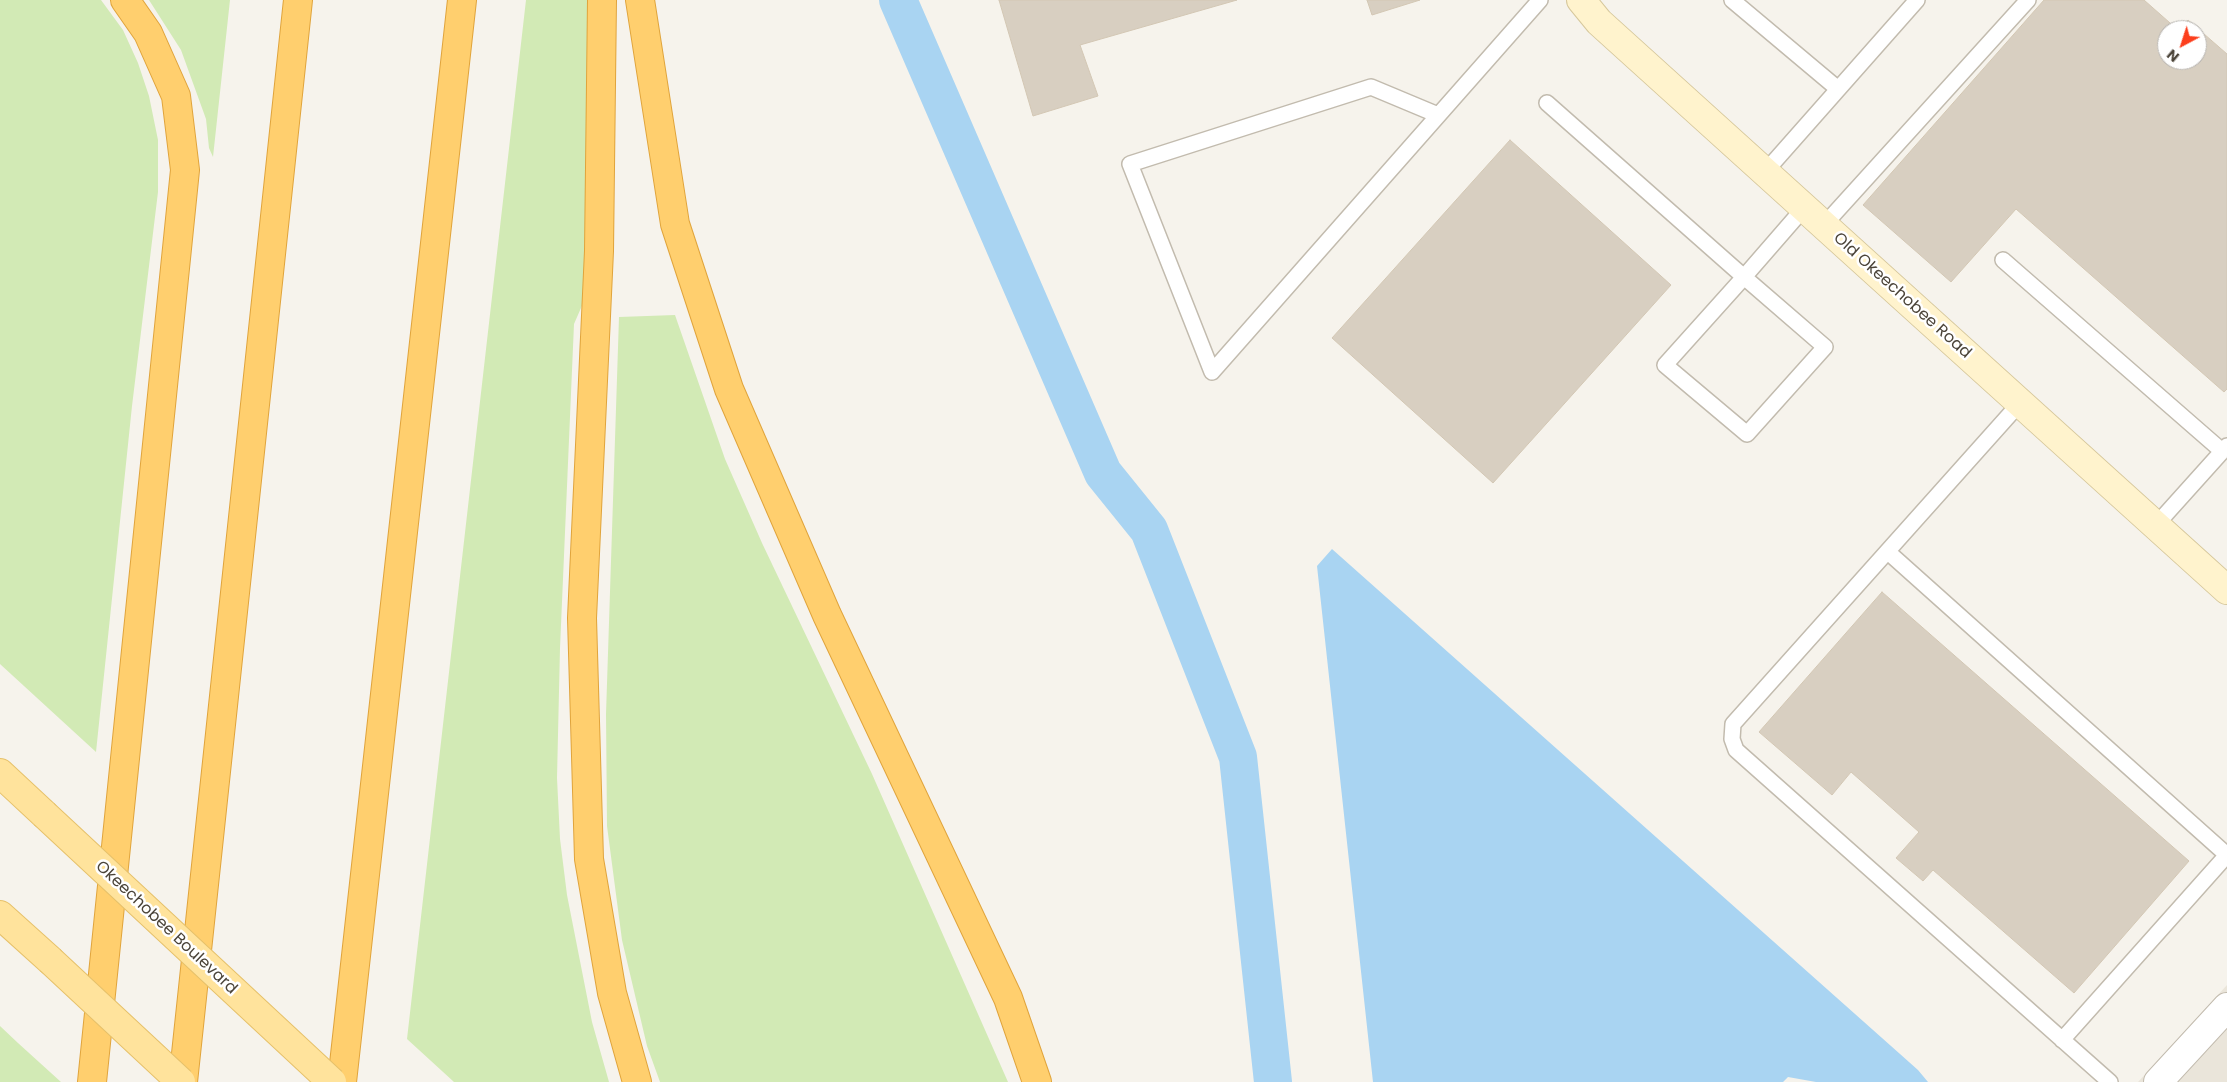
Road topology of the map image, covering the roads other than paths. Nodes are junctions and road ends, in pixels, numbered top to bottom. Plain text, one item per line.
1 (125, 0) edge
2 (298, 0) edge
3 (462, 0) edge
4 (602, 0) edge
5 (640, 0) edge
6 (1540, 0) edge
7 (1581, 0) edge
8 (1732, 0) edge
9 (1916, 0) edge
10 (2028, 0) edge
11 (1838, 89) junction
12 (1547, 103) dead end
13 (1438, 115) junction
14 (1765, 172) junction
15 (1814, 217) junction
16 (2003, 260) dead end
17 (1744, 277) junction
18 (2020, 403) junction
19 (2224, 448) edge
20 (2156, 525) junction
21 (1888, 552) junction
22 (2227, 590) edge
23 (0, 773) edge
24 (2227, 855) edge
25 (0, 915) edge
26 (2227, 1006) edge
27 (2062, 1040) junction
28 (92, 1082) edge
29 (182, 1082) edge
30 (332, 1082) edge
31 (342, 1082) edge
32 (637, 1082) edge
33 (1037, 1082) edge
34 (2110, 1082) edge
35 (2158, 1082) edge

1 - 28 highway
2 - 29 highway
3 - 31 highway
4 - 32 highway
5 - 33 highway
6 - 13 lane
7 - 14 street, Old Okeechobee Road
8 - 11 lane
9 - 11 lane
10 - 15 lane
11 - 14 lane
12 - 17 lane
13 - 13 lane
14 - 15 street, Old Okeechobee Road
15 - 17 lane
15 - 18 street, Old Okeechobee Road
16 - 19 lane
17 - 17 lane
18 - 20 street, Old Okeechobee Road
18 - 21 lane
19 - 20 lane
20 - 22 street, Old Okeechobee Road
21 - 24 lane
21 - 27 lane
23 - 30 main road, Okeechobee Boulevard, bridge
24 - 27 lane
25 - 29 main road, bridge
26 - 35 street
27 - 34 lane

